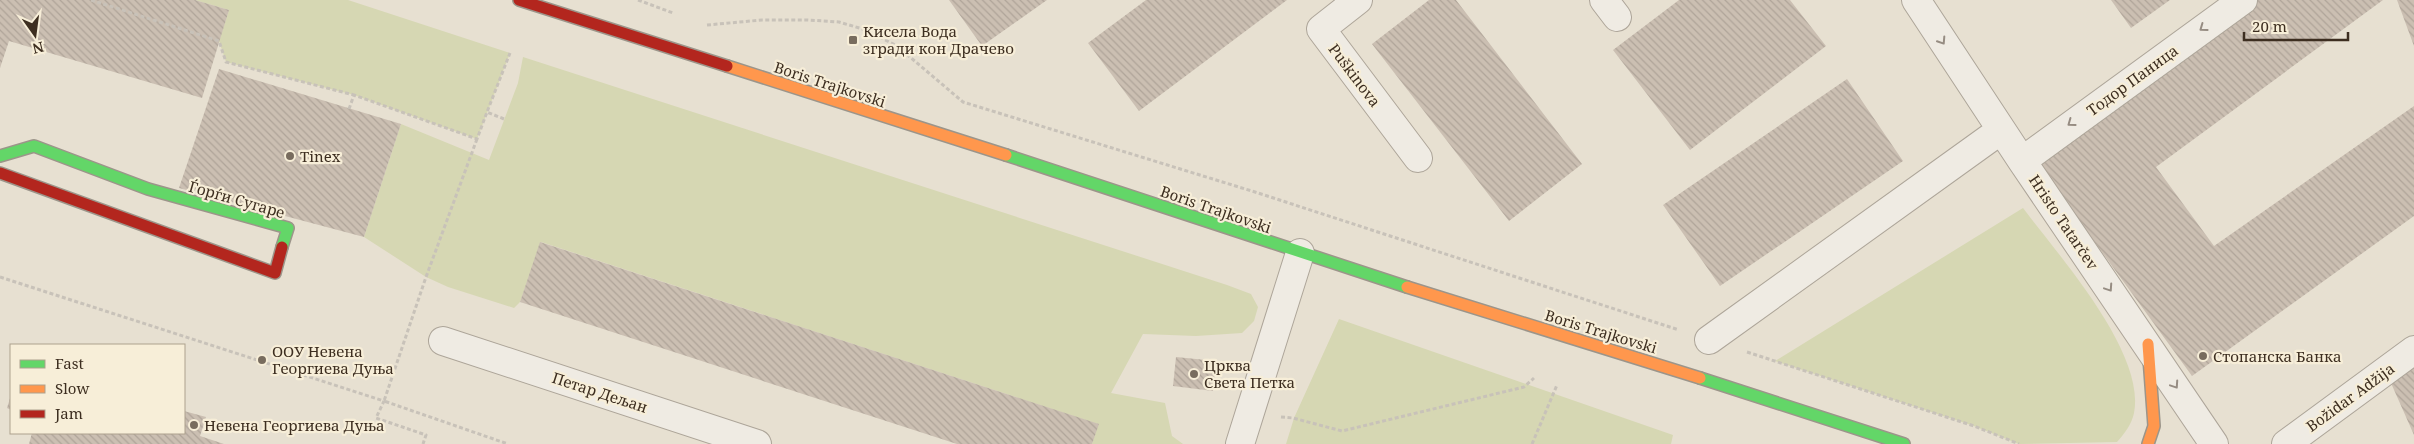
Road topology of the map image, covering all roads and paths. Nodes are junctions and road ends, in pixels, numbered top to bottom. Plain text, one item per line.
1 (91, 0) edge
2 (519, 0) edge
3 (638, 0) edge
4 (1358, 0) edge
5 (1916, 0) edge
6 (2243, 0) edge
7 (680, 16) dead end
8 (705, 25) dead end
9 (510, 53) dead end
10 (354, 95) junction
11 (349, 109) dead end
12 (487, 112) junction
13 (504, 119) dead end
14 (2001, 130) junction
15 (0, 156) edge
16 (1418, 158) dead end
17 (2022, 161) junction
18 (0, 173) edge
19 (1300, 253) junction
20 (0, 277) edge
21 (1709, 340) junction
22 (443, 341) dead end
23 (2148, 344) junction
24 (2414, 350) edge
25 (1534, 378) dead end
26 (1557, 385) dead end
27 (1249, 414) junction
28 (423, 444) edge
29 (757, 444) edge
30 (1240, 444) edge
31 (1532, 444) edge
32 (1904, 444) edge
33 (2019, 444) edge
34 (2148, 444) edge
35 (2214, 444) edge
36 (2286, 444) edge

1 - 10 path
2 - 19 street, Boris Trajkovski
3 - 7 path
4 - 16 street, Puškinova
5 -> 14 street, Hristo Tatarčev
6 -> 17 street, Тодор Паница
8 - 21 path
9 - 12 path
10 - 11 path
10 - 12 path
12 - 13 path
14 - 17 street, Hristo Tatarčev
14 - 21 street
15 - 18 street, Ѓорѓи Сугаре
17 -> 23 street, Hristo Tatarčev
19 - 27 street
19 - 32 street, Boris Trajkovski
20 - 28 path
21 - 33 path
22 - 29 street, Петар Дељан
23 - 34 street
23 -> 35 street, Hristo Tatarčev
24 - 36 street, Božidar Adžija
25 - 27 path
26 - 31 path
27 - 30 street

